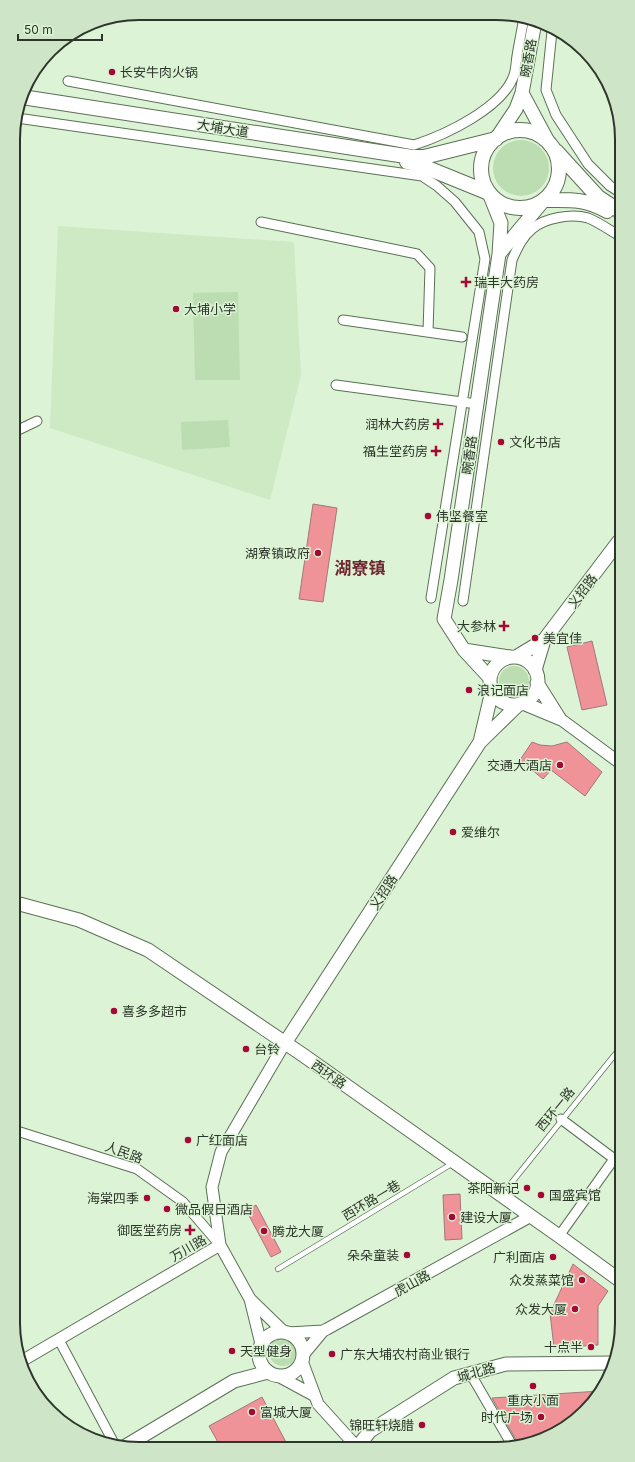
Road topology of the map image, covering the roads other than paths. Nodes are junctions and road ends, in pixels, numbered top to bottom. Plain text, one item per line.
1 (523, 23) edge
2 (534, 26) edge
3 (552, 34) edge
4 (68, 81) dead end
5 (522, 93) junction
6 (27, 98) edge
7 (26, 103) edge
8 (22, 119) edge
9 (496, 139) junction
10 (550, 145) junction
11 (422, 161) junction
12 (615, 189) edge
13 (489, 193) junction
14 (544, 200) junction
15 (597, 201) junction
16 (615, 209) edge
17 (615, 215) edge
18 (261, 222) dead end
19 (615, 233) edge
20 (499, 254) junction
21 (343, 320) dead end
22 (428, 332) junction
23 (462, 337) dead end
24 (336, 385) dead end
25 (462, 402) junction
26 (477, 404) junction
27 (37, 421) dead end
28 (20, 429) edge
29 (615, 546) edge
30 (430, 598) dead end
31 (463, 601) dead end
32 (544, 640) junction
33 (464, 650) junction
34 (513, 657) junction
35 (535, 670) junction
36 (537, 683) junction
37 (491, 684) junction
38 (521, 704) junction
39 (559, 718) junction
40 (480, 742) junction
41 (615, 759) edge
42 (20, 903) edge
43 (285, 1043) junction
44 (615, 1054) edge
45 (561, 1119) junction
46 (20, 1132) edge
47 (615, 1157) edge
48 (454, 1162) junction
49 (615, 1165) edge
50 (508, 1186) dead end
51 (531, 1216) junction
52 (559, 1236) junction
53 (220, 1245) junction
54 (278, 1269) dead end
55 (615, 1277) edge
56 (250, 1299) junction
57 (323, 1331) junction
58 (286, 1332) junction
59 (59, 1340) junction
60 (260, 1349) junction
61 (303, 1358) junction
62 (26, 1359) edge
63 (608, 1363) edge
64 (268, 1372) junction
65 (470, 1373) junction
66 (280, 1377) junction
67 (240, 1379) junction
68 (315, 1396) junction
69 (112, 1439) edge
70 (510, 1441) edge
71 (132, 1442) edge
72 (351, 1442) edge
73 (362, 1442) edge

1 - 4 street
2 - 5 main road, 畹香路
3 - 12 street
5 - 9 main road, 畹香路
5 - 10 main road
6 - 11 main road, 大埔大道
7 - 11 main road, 大埔大道
8 - 25 street
9 - 10 main road
9 - 11 main road
9 - 13 main road
10 - 14 main road
10 - 15 main road
11 - 13 main road
13 - 14 main road
13 - 20 main road, 畹香路
14 - 15 main road
14 - 20 main road
15 - 16 main road
15 - 17 main road
18 - 22 street
19 - 31 street
20 - 26 main road, 畹香路
21 - 22 street
22 - 23 street
24 - 25 street
25 - 26 street
25 - 30 street
26 - 33 main road, 畹香路
27 - 28 street
29 - 32 main road, 义招路
32 - 34 main road
32 - 35 main road
33 - 34 main road
33 - 37 main road, 畹香路
34 - 35 main road
34 - 37 main road
35 - 36 main road
36 - 38 main road
36 - 39 main road
37 - 38 main road
37 - 40 main road
38 - 39 main road
38 - 40 main road
39 - 41 street
40 - 43 main road, 义招路
42 - 43 main road, 西环路
43 - 48 main road, 西环路
43 - 53 street, 万川路
44 - 45 lane, 西环一路
45 - 47 street
45 - 50 lane, 西环一路
46 - 53 street, 人民路
48 - 51 main road, 西环路
48 - 54 lane, 西环路一巷
49 - 52 street
51 - 52 main road, 西环路
51 - 57 street, 虎山路
52 - 55 main road, 西环路
53 - 56 street
53 - 59 street, 万川路
56 - 58 street
56 - 60 street
57 - 58 street, 虎山路
57 - 61 street
58 - 60 main road
58 - 61 main road
59 - 62 street, 万川路
59 - 69 street
60 - 64 main road
60 - 67 main road
61 - 66 main road
61 - 68 street
63 - 65 main road, 城北路
64 - 66 main road
64 - 67 main road
65 - 70 street
65 - 73 main road, 城北路
66 - 68 street
67 - 71 main road
68 - 72 street

